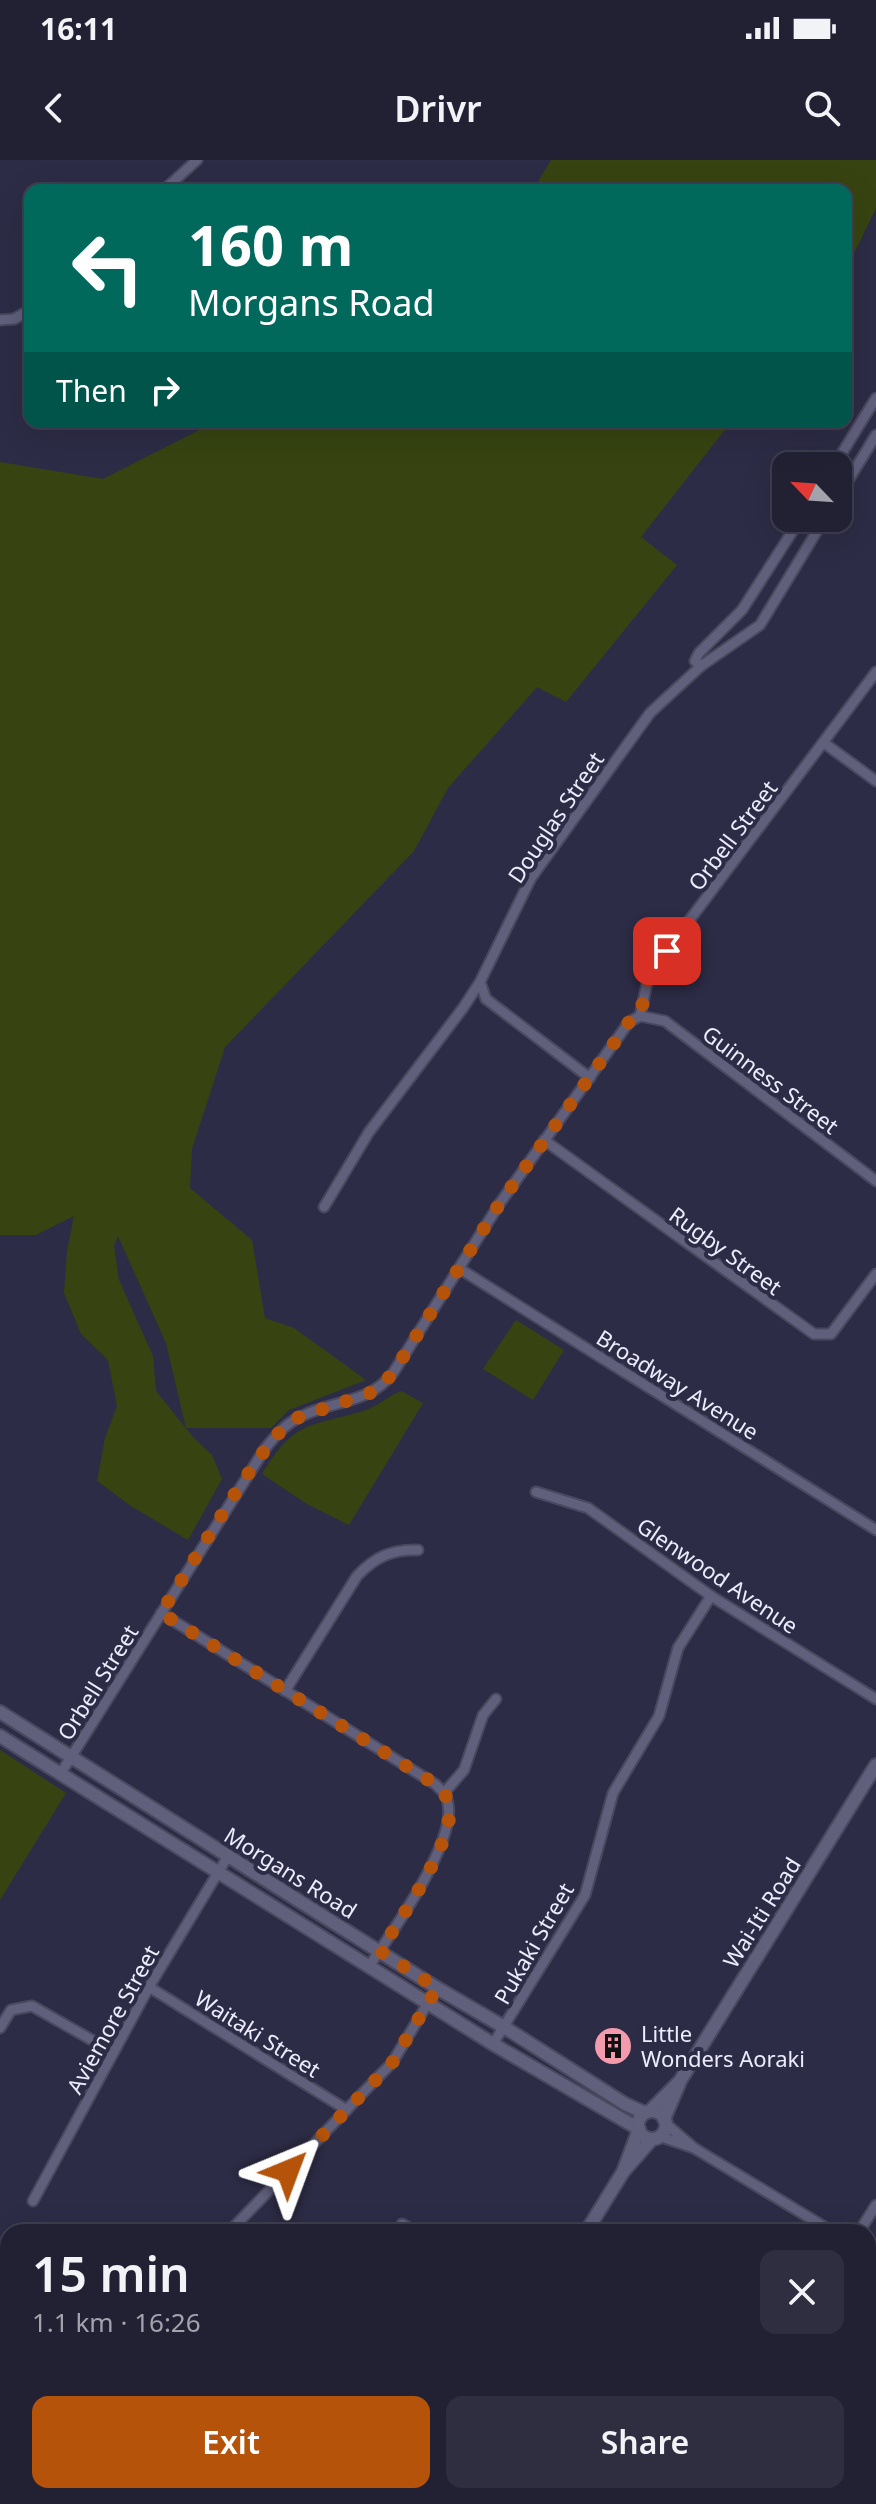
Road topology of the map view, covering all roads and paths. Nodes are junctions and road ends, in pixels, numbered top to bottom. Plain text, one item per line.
1 (197, 160) edge
2 (171, 184) edge
3 (24, 313) edge
4 (0, 320) edge
5 (876, 398) edge
6 (876, 435) edge
7 (843, 452) edge
8 (852, 474) edge
9 (792, 532) edge
10 (816, 532) edge
11 (701, 666) junction
12 (876, 672) edge
13 (824, 743) junction
14 (876, 781) edge
15 (480, 982) junction
16 (640, 1016) junction
17 (590, 1078) junction
18 (544, 1140) junction
19 (876, 1181) edge
20 (324, 1207) dead end
21 (460, 1269) junction
22 (876, 1274) edge
23 (536, 1492) dead end
24 (876, 1530) edge
25 (418, 1550) dead end
26 (711, 1596) junction
27 (161, 1613) junction
28 (285, 1691) junction
29 (496, 1699) dead end
30 (876, 1699) edge
31 (0, 1712) edge
32 (0, 1736) edge
33 (72, 1757) junction
34 (876, 1765) edge
35 (61, 1773) junction
36 (444, 1793) junction
37 (228, 1856) junction
38 (219, 1871) junction
39 (380, 1951) junction
40 (370, 1965) junction
41 (149, 1987) junction
42 (437, 1988) junction
43 (429, 2002) junction
44 (504, 2027) junction
45 (0, 2028) edge
46 (493, 2044) junction
47 (113, 2052) junction
48 (680, 2081) junction
49 (347, 2110) junction
50 (647, 2112) junction
51 (665, 2121) junction
52 (639, 2129) junction
53 (656, 2137) junction
54 (694, 2148) junction
55 (623, 2172) junction
56 (33, 2201) dead end
57 (876, 2205) edge
58 (237, 2224) edge
59 (591, 2224) edge
60 (820, 2224) edge
61 (864, 2224) edge

1 - 2 street
3 - 4 street
5 - 7 street
6 - 8 street
9 - 11 street
10 - 11 street, Douglas Street
11 - 15 street, Douglas Street
12 - 13 street, Orbell Street
13 - 14 street
13 - 16 street, Orbell Street
15 - 17 street
15 - 20 street, Douglas Street
16 - 17 street, Orbell Street
16 - 19 street, Guinness Street
17 - 18 street, Orbell Street
18 - 21 street, Orbell Street
18 - 22 street, Rugby Street
21 - 24 street, Broadway Avenue
21 - 27 street, Orbell Street
23 - 26 street, Glenwood Avenue
25 - 28 street
26 - 30 street, Glenwood Avenue
26 - 44 street, Pukaki Street
27 - 28 street
27 - 33 street, Orbell Street
28 - 36 street
29 - 36 street
31 - 33 street, Morgans Road
32 - 35 street, Morgans Road
33 - 35 street, Orbell Street
33 - 37 street, Morgans Road
34 - 48 street, Wai-Iti Road
35 - 38 street, Morgans Road
36 - 39 street
37 - 38 street, Aviemore Street
37 - 39 street, Morgans Road
38 - 40 street, Morgans Road
38 - 41 street, Aviemore Street
39 - 40 street
39 - 42 street, Morgans Road
40 - 43 street, Morgans Road
41 - 47 street, Aviemore Street
41 - 49 street, Waitaki Street
42 - 43 street
42 - 44 street, Morgans Road
43 - 46 street, Morgans Road
43 - 49 street
44 - 46 street, Pukaki Street
44 - 50 street, Morgans Road
45 - 47 street
46 - 52 street, Morgans Road
47 - 56 street, Aviemore Street
48 - 50 street, Wai-Iti Road
48 - 51 street, Wai-Iti Road
49 - 58 street
50 - 51 street
50 - 52 street
51 - 53 street
51 - 54 street
52 - 53 street
52 - 55 street
53 - 54 street
53 - 55 street
54 - 60 street
55 - 59 street
57 - 61 street

